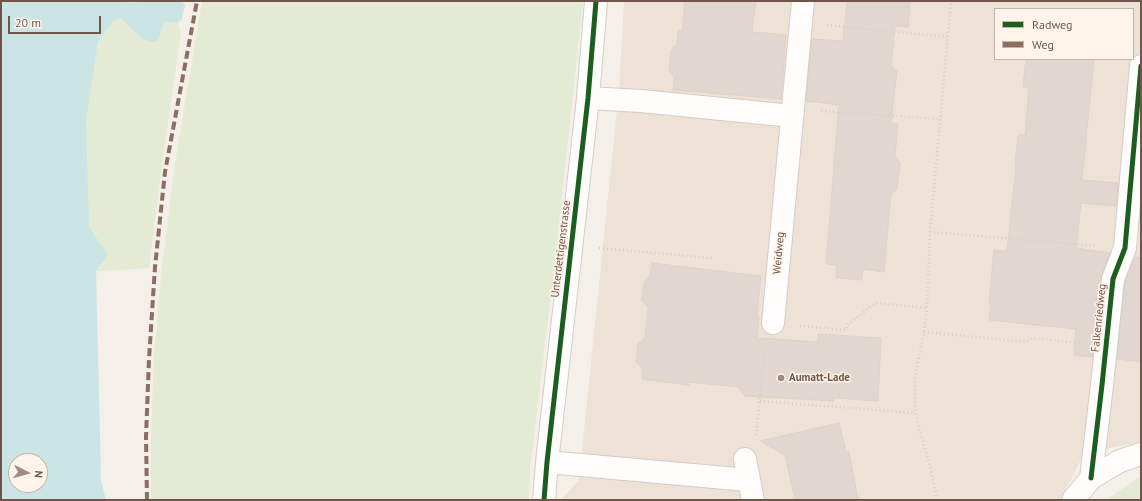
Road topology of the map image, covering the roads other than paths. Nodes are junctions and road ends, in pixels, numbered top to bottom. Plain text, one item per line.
1 (596, 1) edge
2 (803, 1) edge
3 (1141, 66) edge
4 (588, 98) junction
5 (792, 112) junction
6 (773, 323) road end
7 (1141, 454) edge
8 (547, 462) junction
9 (1091, 478) junction
10 (749, 479) edge
11 (544, 500) edge
12 (1073, 500) edge

1 - 4 street, Unterdettigenstrasse
2 - 5 street, Weidweg
3 - 9 street, Falkenriedweg
4 - 5 street
4 - 8 street, Unterdettigenstrasse
5 - 6 street, Weidweg
7 - 9 street
8 - 10 street
8 - 11 street, Unterdettigenstrasse
9 - 12 street

